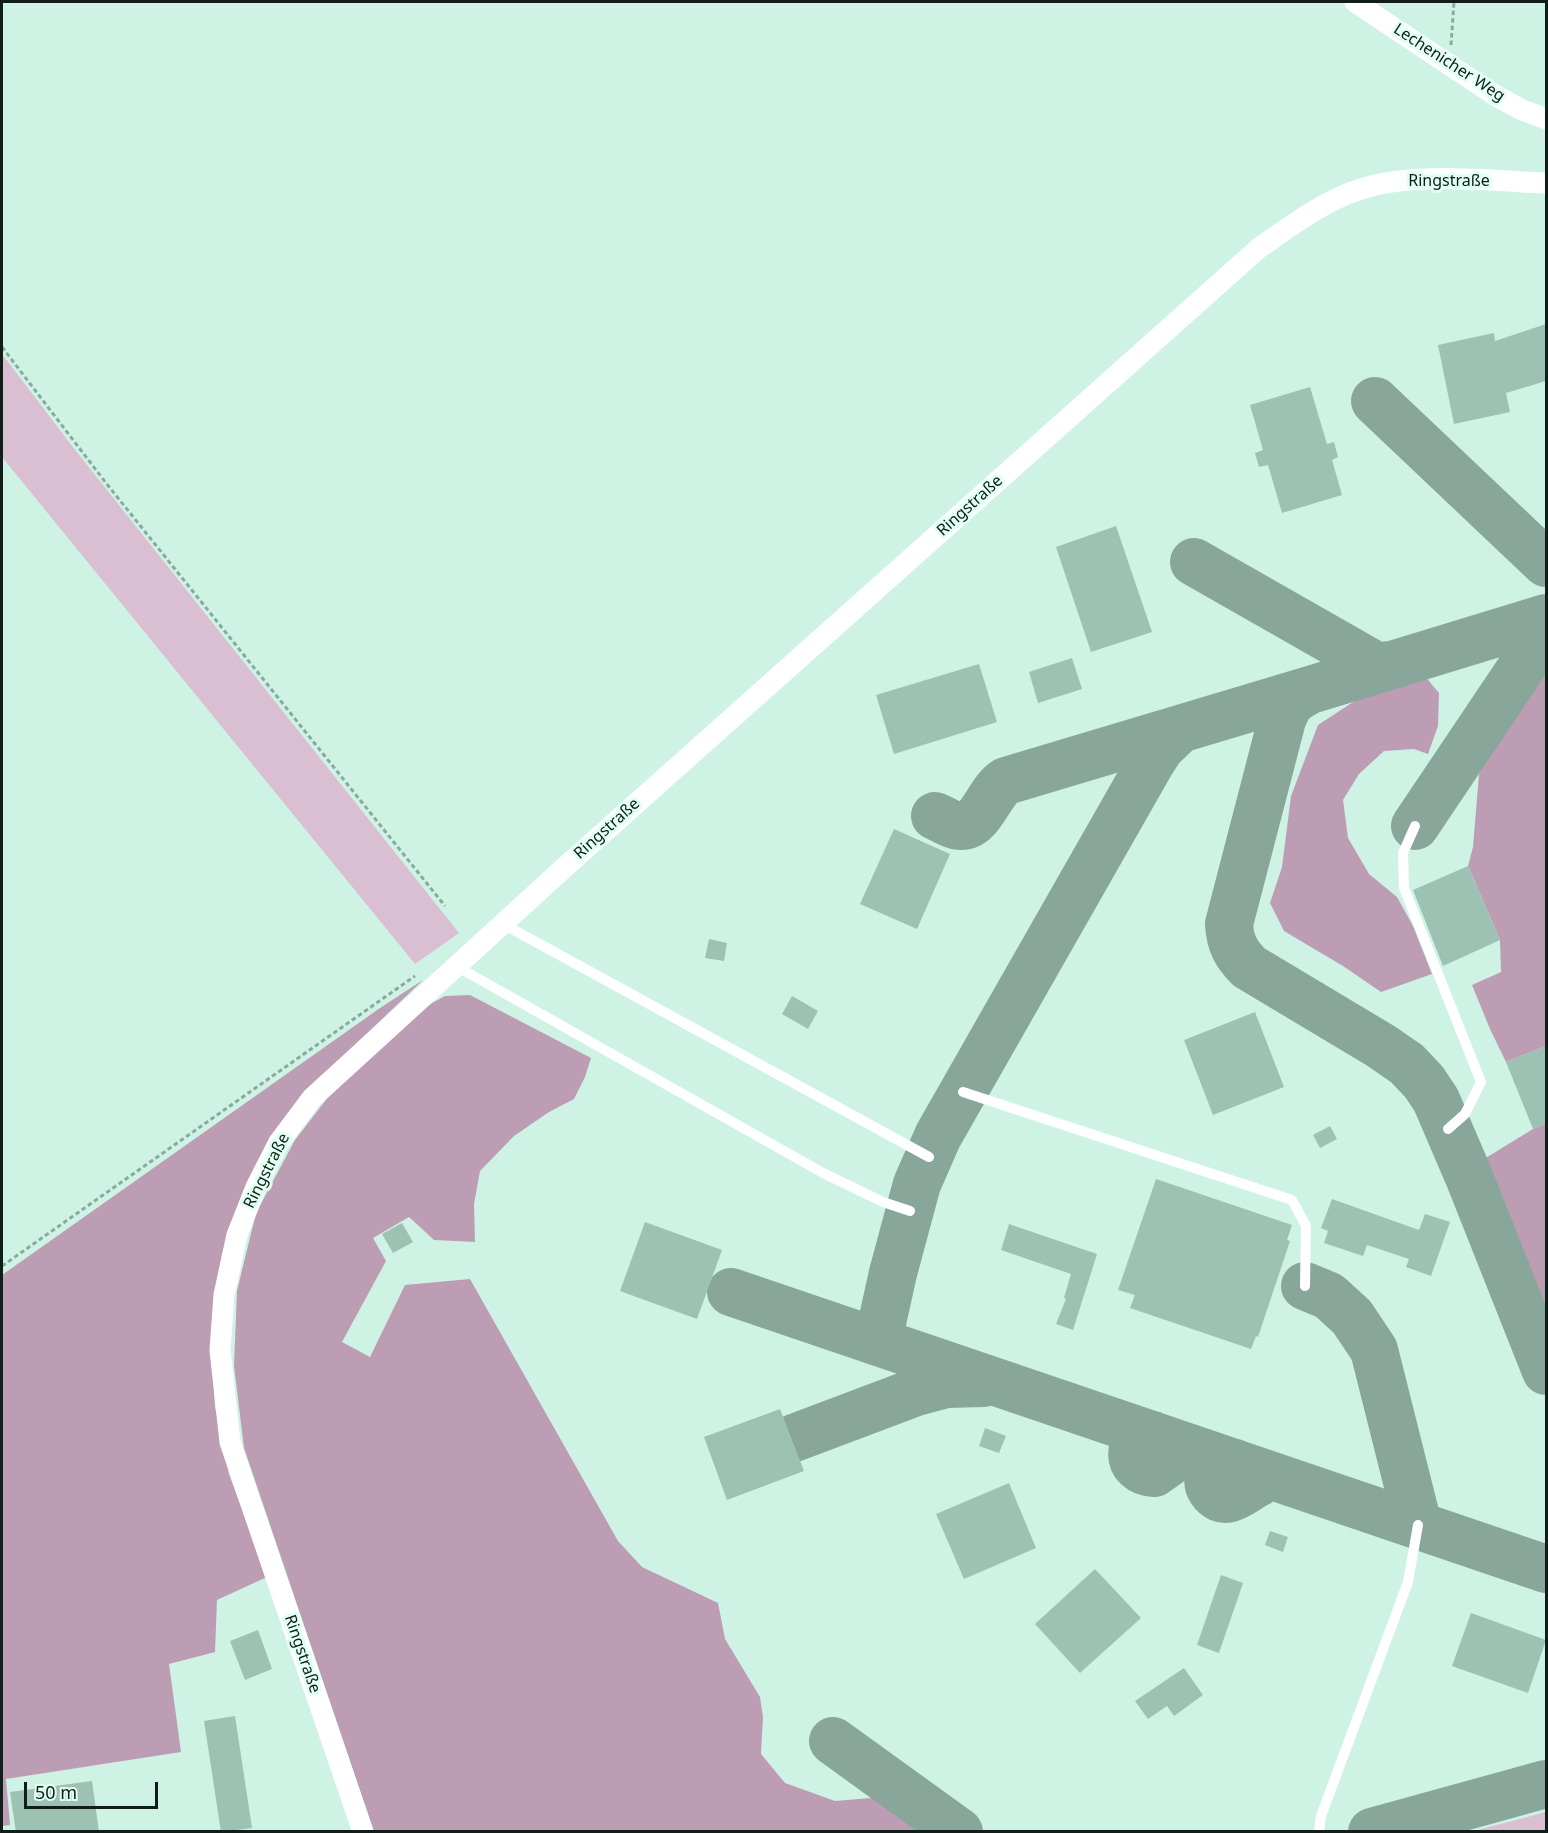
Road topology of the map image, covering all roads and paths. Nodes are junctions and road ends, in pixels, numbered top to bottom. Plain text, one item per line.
1 (1355, 2) edge
2 (1454, 2) edge
3 (1449, 64) junction
4 (1546, 119) edge
5 (1546, 183) edge
6 (2, 347) edge
7 (1415, 826) dead end
8 (445, 906) dead end
9 (502, 924) junction
10 (456, 966) junction
11 (417, 975) dead end
12 (963, 1092) dead end
13 (1448, 1129) dead end
14 (929, 1157) dead end
15 (910, 1211) dead end
16 (2, 1266) edge
17 (1305, 1286) dead end
18 (1418, 1525) dead end
19 (363, 1832) edge
20 (1319, 1832) edge

1 - 3 street, Lechenicher Weg
2 - 3 path
3 - 4 street, Lechenicher Weg
5 - 9 street, Ringstraße
6 - 8 path
7 - 13 lane
9 - 10 street, Ringstraße
9 - 14 lane
10 - 15 lane
10 - 19 street, Ringstraße
11 - 16 path
12 - 17 lane
18 - 20 lane

